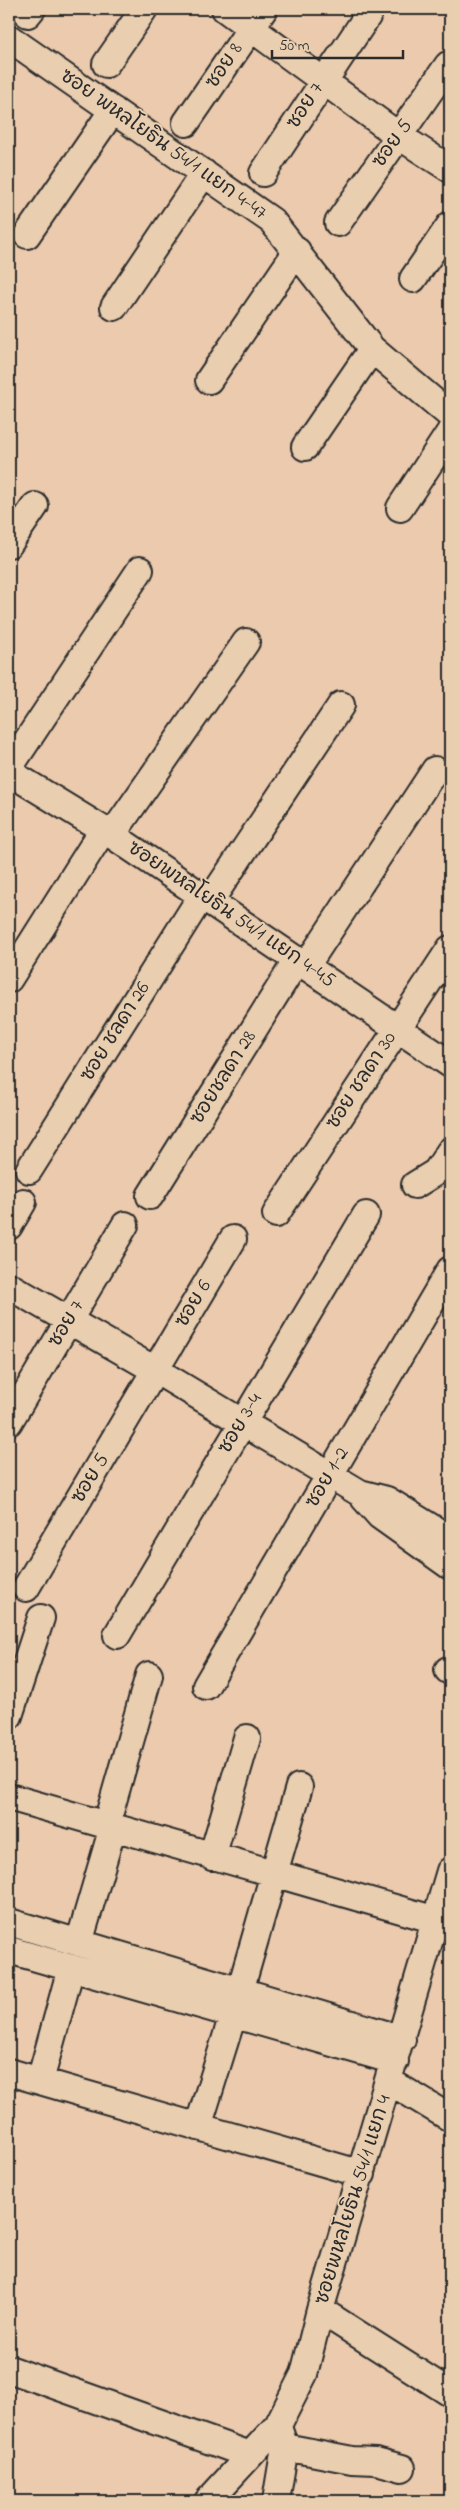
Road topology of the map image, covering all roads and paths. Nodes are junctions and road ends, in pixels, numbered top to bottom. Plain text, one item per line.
1 (144, 9) edge
2 (225, 9) edge
3 (368, 15) dead end
4 (258, 18) edge
5 (11, 45) edge
6 (106, 64) dead end
7 (448, 65) dead end
8 (323, 81) junction
9 (112, 110) junction
10 (186, 124) dead end
11 (399, 136) junction
12 (450, 169) edge
13 (204, 173) junction
14 (262, 173) dead end
15 (338, 223) dead end
16 (450, 225) edge
17 (27, 235) dead end
18 (297, 251) junction
19 (413, 279) dead end
20 (114, 307) dead end
21 (372, 349) junction
22 (209, 380) dead end
23 (450, 415) edge
24 (450, 432) edge
25 (305, 447) dead end
26 (34, 506) dead end
27 (400, 508) dead end
28 (9, 544) edge
29 (140, 570) dead end
30 (246, 642) dead end
31 (340, 705) dead end
32 (9, 768) edge
33 (435, 770) dead end
34 (9, 772) edge
35 (108, 832) junction
36 (206, 898) junction
37 (450, 950) edge
38 (302, 963) junction
39 (9, 979) edge
40 (398, 1027) junction
41 (450, 1064) edge
42 (450, 1152) edge
43 (29, 1170) dead end
44 (415, 1185) dead end
45 (150, 1196) dead end
46 (23, 1202) dead end
47 (276, 1214) dead end
48 (366, 1215) dead end
49 (125, 1225) dead end
50 (9, 1226) edge
51 (233, 1239) dead end
52 (450, 1270) edge
53 (9, 1286) edge
54 (69, 1320) junction
55 (155, 1370) junction
56 (9, 1422) edge
57 (242, 1422) junction
58 (330, 1475) junction
59 (360, 1493) junction
60 (450, 1539) edge
61 (450, 1566) edge
62 (26, 1588) dead end
63 (41, 1618) dead end
64 (117, 1635) dead end
65 (149, 1675) dead end
66 (206, 1686) dead end
67 (9, 1716) edge
68 (247, 1738) dead end
69 (299, 1787) dead end
70 (9, 1797) edge
71 (109, 1827) junction
72 (212, 1856) junction
73 (450, 1871) edge
74 (276, 1875) junction
75 (436, 1920) junction
76 (9, 1922) edge
77 (79, 1943) junction
78 (9, 1950) edge
79 (71, 1968) junction
80 (164, 1982) junction
81 (237, 2003) junction
82 (395, 2061) junction
83 (9, 2072) edge
84 (40, 2081) junction
85 (450, 2118) edge
86 (198, 2127) junction
87 (362, 2174) junction
88 (320, 2310) junction
89 (9, 2369) edge
90 (450, 2393) edge
91 (281, 2436) junction
92 (250, 2455) junction
93 (402, 2468) dead end
94 (208, 2501) edge
95 (276, 2501) edge

1 - 6 street
2 - 4 street
3 - 8 street, ซอย 7
4 - 8 street
4 - 10 street, ซอย 8
5 - 9 street, ซอย พหลโยธิน 54/1 แยก 4-47
7 - 11 street, ซอย 5
8 - 11 street
8 - 14 street, ซอย 7
9 - 13 street, ซอย พหลโยธิน 54/1 แยก 4-47
9 - 17 street
11 - 12 street
11 - 15 street, ซอย 5
13 - 18 street, ซอย พหลโยธิน 54/1 แยก 4-47
13 - 20 street
16 - 19 street
18 - 21 street, ซอย พหลโยธิน 54/1 แยก 4-47
18 - 22 street
21 - 23 street, ซอย พหลโยธิน 54/1 แยก 4-47
21 - 25 street
24 - 27 street
26 - 28 street
29 - 32 street
30 - 35 street
31 - 36 street, ซอย ชลดา 26
33 - 38 street, ซอยชลดา 28
34 - 35 street, ซอยพหลโยธิน 54/1 แยก 4-45
35 - 36 street, ซอยพหลโยธิน 54/1 แยก 4-45
35 - 39 street
36 - 38 street, ซอยพหลโยธิน 54/1 แยก 4-45
36 - 43 street, ซอย ชลดา 26
37 - 40 street, ซอย ชลดา 30
38 - 40 street, ซอยพหลโยธิน 54/1 แยก 4-45
38 - 45 street, ซอยชลดา 28
40 - 41 street, ซอยพหลโยธิน 54/1 แยก 4-45
40 - 47 street, ซอย ชลดา 30
42 - 44 street
46 - 50 street
48 - 57 street, ซอย 3-4
49 - 54 street, ซอย 7
51 - 55 street, ซอย 6
52 - 58 street, ซอย 1-2
53 - 54 street
54 - 55 street
54 - 56 street, ซอย 7
55 - 57 street
55 - 62 street, ซอย 5
57 - 58 street
57 - 64 street, ซอย 3-4
58 - 59 street
58 - 66 street, ซอย 1-2
59 - 60 street
59 - 61 street
63 - 67 street
65 - 71 street
68 - 72 street
69 - 74 street
70 - 71 street
71 - 72 street
71 - 77 street
72 - 74 street
73 - 75 street, ซอยพหลโยธิน 54/1 แยก 4
74 - 75 street
74 - 81 street
75 - 82 street, ซอยพหลโยธิน 54/1 แยก 4
76 - 77 street
77 - 80 street
78 - 79 street
79 - 80 street
79 - 84 street
80 - 81 street
81 - 82 street
81 - 86 street
82 - 85 street
82 - 87 street, ซอยพหลโยธิน 54/1 แยก 4
83 - 84 street
84 - 86 street
86 - 87 street
87 - 88 street, ซอยพหลโยธิน 54/1 แยก 4
88 - 90 street
88 - 91 street, ซอยพหลโยธิน 54/1 แยก 4
89 - 92 street
91 - 92 street, ซอยพหลโยธิน 54/1 แยก 4
91 - 93 street
91 - 95 street
92 - 94 street, ซอยพหลโยธิน 54/1 แยก 4

